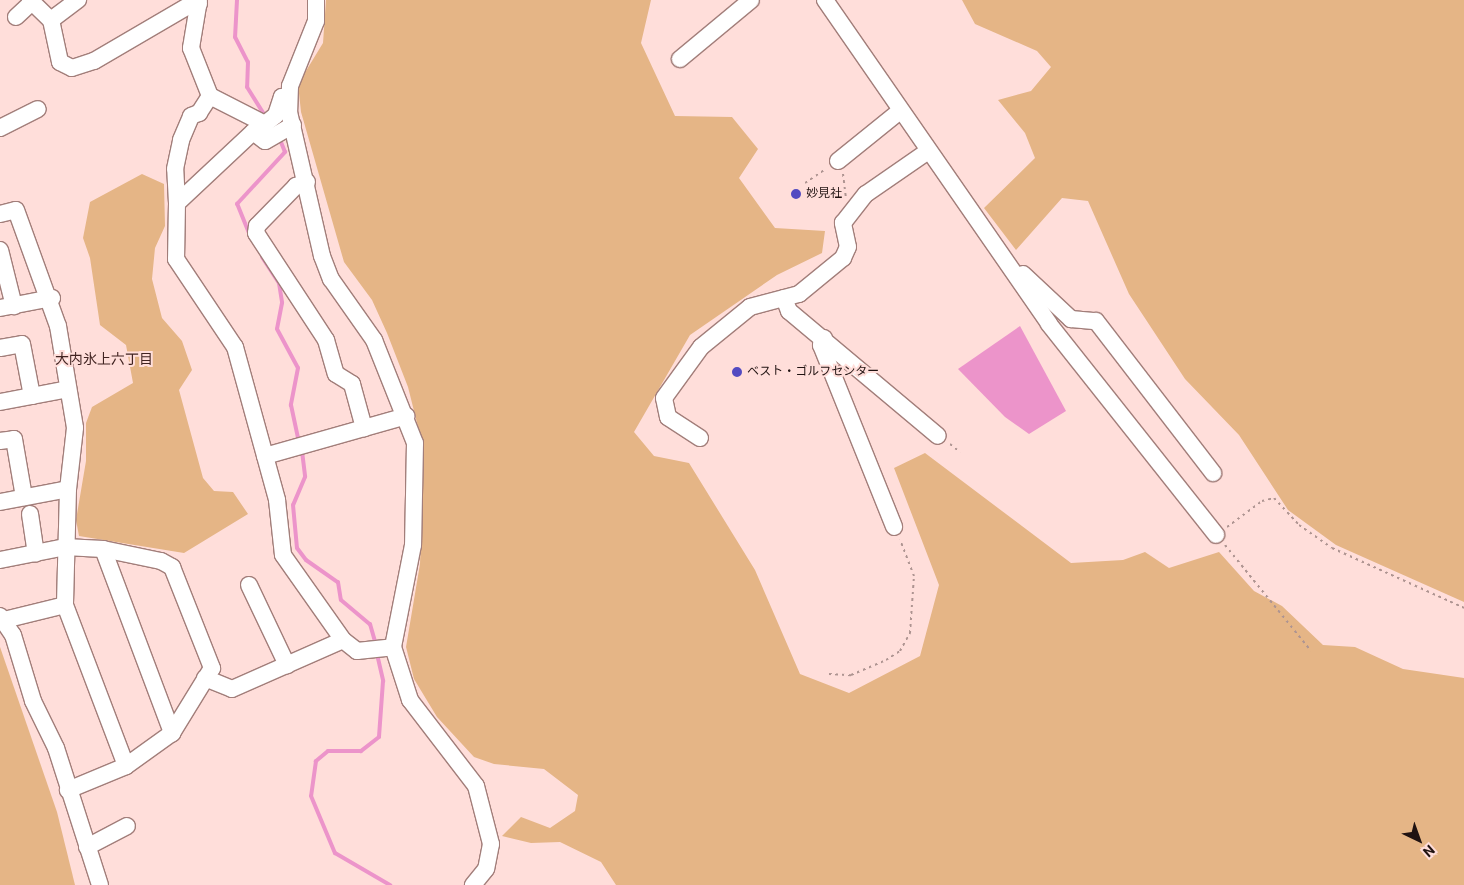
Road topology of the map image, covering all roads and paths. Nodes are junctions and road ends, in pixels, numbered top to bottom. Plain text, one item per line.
1 (78, 0) edge
2 (316, 0) edge
3 (751, 0) edge
4 (825, 0) edge
5 (31, 1) edge
6 (200, 2) edge
7 (16, 17) dead end
8 (51, 20) junction
9 (680, 59) dead end
10 (210, 96) junction
11 (288, 97) junction
12 (38, 109) dead end
13 (900, 111) junction
14 (293, 125) junction
15 (0, 128) edge
16 (928, 151) junction
17 (838, 161) junction
18 (307, 182) junction
19 (805, 183) dead end
20 (177, 203) junction
21 (0, 214) edge
22 (851, 214) junction
23 (0, 250) edge
24 (1012, 269) junction
25 (52, 298) junction
26 (784, 298) junction
27 (7, 307) edge
28 (824, 338) junction
29 (0, 348) edge
30 (68, 389) junction
31 (32, 396) junction
32 (0, 402) edge
33 (406, 416) junction
34 (364, 428) junction
35 (938, 436) dead end
36 (700, 438) dead end
37 (0, 441) edge
38 (265, 456) junction
39 (1213, 473) dead end
40 (68, 490) junction
41 (24, 497) junction
42 (0, 502) edge
43 (30, 514) dead end
44 (894, 527) joint
45 (1216, 535) junction
46 (65, 547) junction
47 (103, 549) junction
48 (36, 554) junction
49 (0, 560) edge
50 (249, 585) dead end
51 (65, 606) junction
52 (1464, 608) edge
53 (2, 618) edge
54 (343, 640) junction
55 (393, 647) junction
56 (1311, 651) dead end
57 (287, 665) junction
58 (829, 674) dead end
59 (205, 678) junction
60 (172, 733) junction
61 (126, 766) junction
62 (68, 790) junction
63 (127, 826) dead end
64 (87, 847) junction
65 (100, 885) edge
66 (473, 885) edge

1 - 8 street
2 - 11 street
3 - 9 street
4 - 13 street
5 - 7 street
5 - 8 street
6 - 8 street
6 - 10 street
10 - 11 street
10 - 20 street
11 - 14 street
12 - 15 street
13 - 16 street
13 - 17 street
14 - 18 street
14 - 20 street
16 - 22 street
16 - 24 street
17 - 19 path
17 - 22 path
18 - 33 street
18 - 34 street
20 - 38 street
21 - 25 street
22 - 26 street
23 - 27 street
24 - 39 street
24 - 45 street
25 - 27 street
25 - 30 street
26 - 28 street
26 - 36 street
28 - 35 street
28 - 44 street
29 - 31 street
30 - 31 street
30 - 40 street
31 - 32 street
33 - 34 street
33 - 55 street
34 - 38 street
37 - 41 street
38 - 54 street
40 - 41 street
40 - 46 street
41 - 42 street
43 - 48 street
44 - 58 path
45 - 52 path
45 - 56 path
46 - 47 street
46 - 48 street
46 - 51 street
47 - 59 street
47 - 60 street
48 - 49 street
50 - 57 street
51 - 53 street
51 - 61 street
53 - 62 street
54 - 55 street
54 - 57 street
55 - 66 street
57 - 59 street
59 - 60 street
60 - 61 street
61 - 62 street
62 - 64 street
63 - 64 street
64 - 65 street

